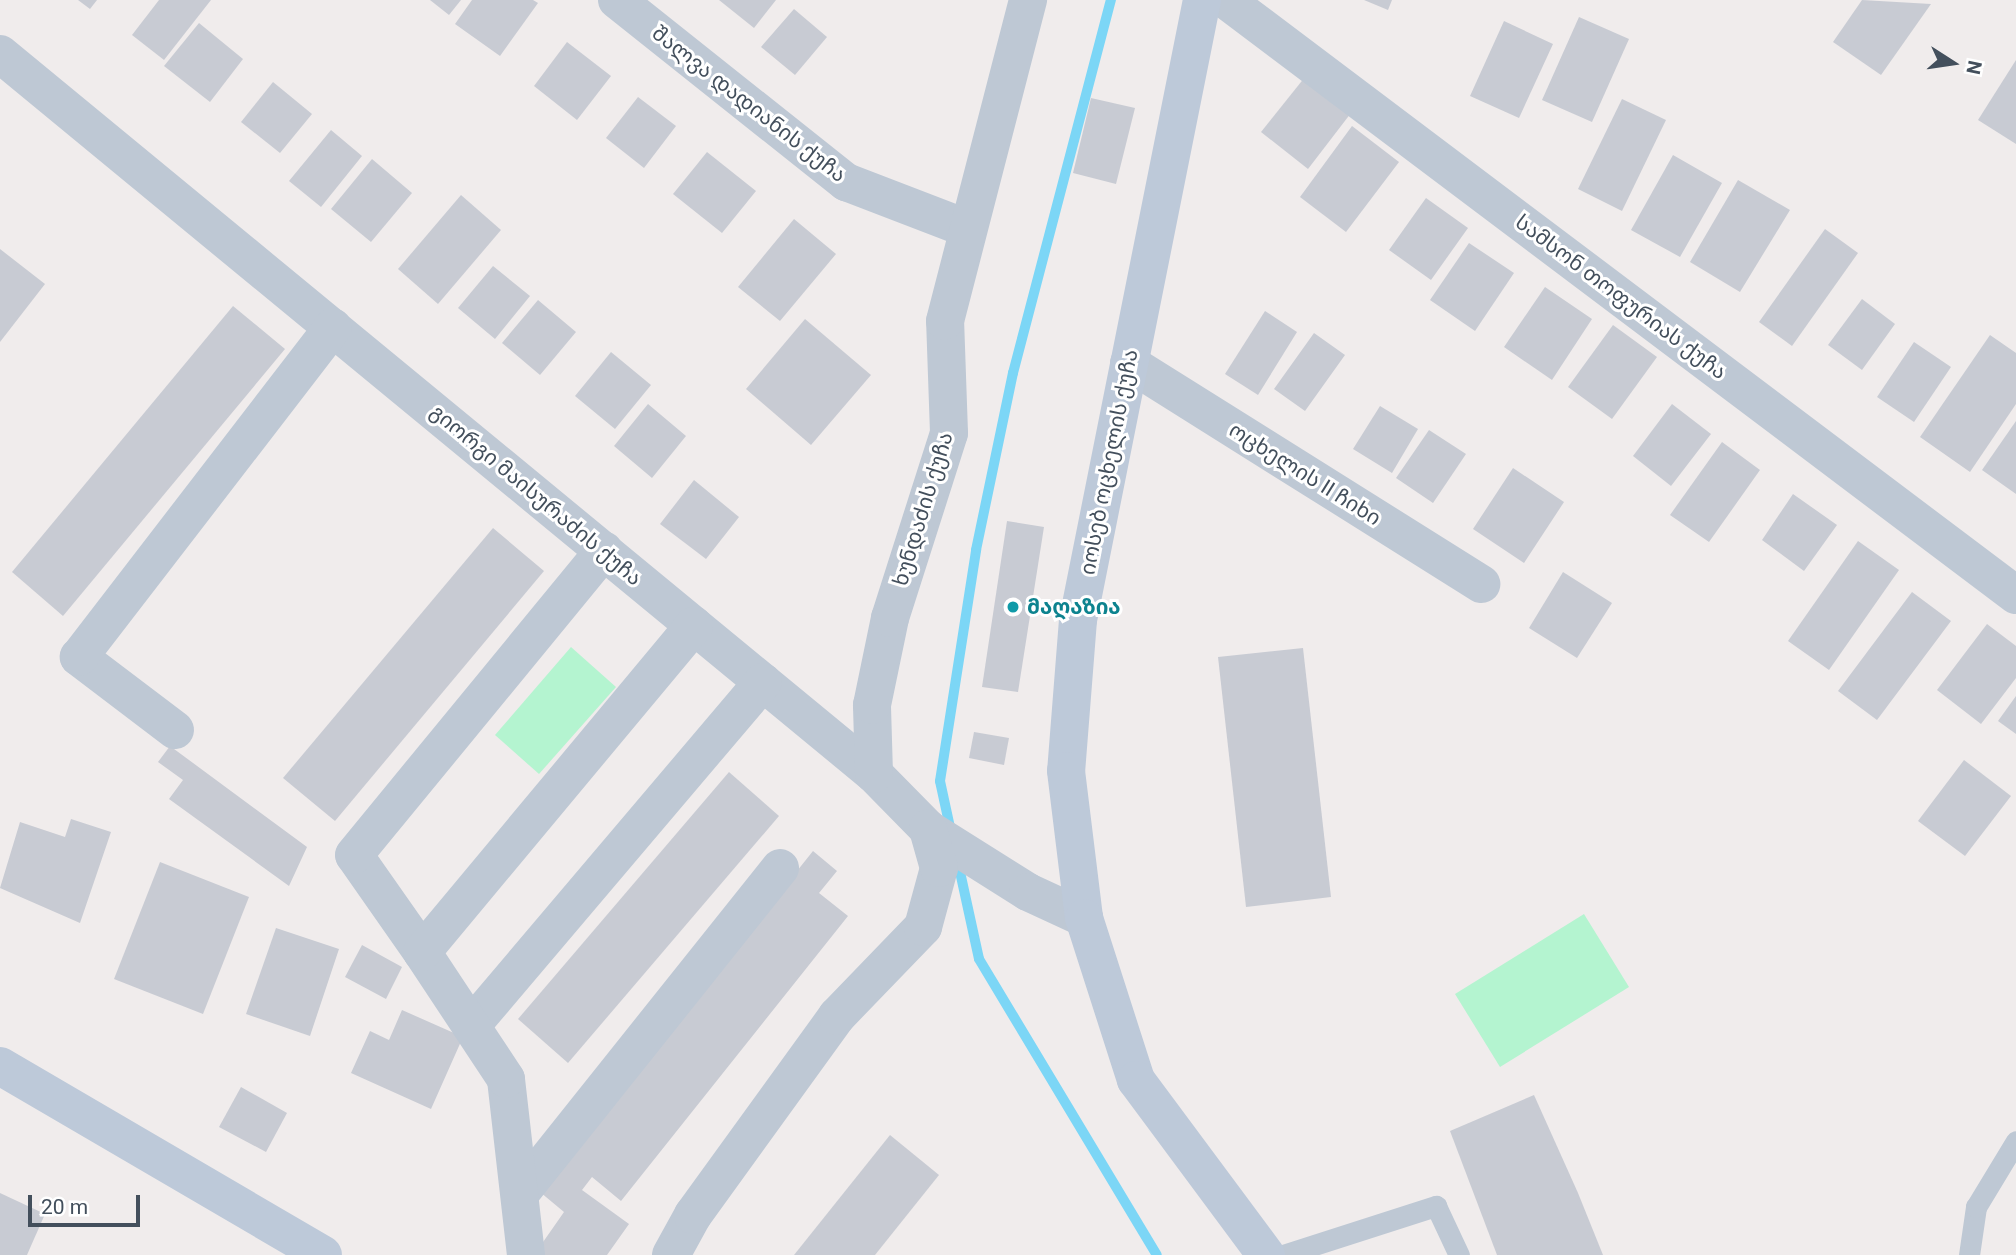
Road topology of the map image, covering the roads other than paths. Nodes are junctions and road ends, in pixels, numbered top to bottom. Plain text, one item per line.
1 (617, 0) edge
2 (1028, 0) edge
3 (1202, 0) edge
4 (1226, 0) edge
5 (0, 54) edge
6 (966, 228) junction
7 (333, 327) junction
8 (1129, 363) junction
9 (604, 551) junction
10 (1480, 584) dead end
11 (2016, 595) edge
12 (694, 625) junction
13 (763, 682) junction
14 (175, 730) dead end
15 (874, 774) junction
16 (928, 828) junction
17 (780, 868) dead end
18 (1084, 918) junction
19 (422, 952) junction
20 (471, 1026) junction
21 (0, 1066) edge
22 (2016, 1141) edge
23 (523, 1190) junction
24 (323, 1255) edge
25 (526, 1255) edge
26 (671, 1255) edge
27 (1266, 1255) edge
28 (1283, 1255) edge
29 (1459, 1255) edge
30 (1969, 1255) edge

1 - 6 street, შალვა დადიანის ქუჩა
2 - 6 street, ხუნდაძის ქუჩა
3 - 8 street, იოსებ ოცხელის ქუჩა
4 - 11 street, სამსონ თოფურიას ქუჩა
5 - 7 street, გიორგი მაისურაძის ქუჩა
6 - 15 street, ხუნდაძის ქუჩა
7 - 9 street, გიორგი მაისურაძის ქუჩა
7 - 14 street
8 - 10 street, ოცხელის II ჩიხი
8 - 18 street, იოსებ ოცხელის ქუჩა
9 - 12 street, გიორგი მაისურაძის ქუჩა
9 - 19 street
12 - 13 street, გიორგი მაისურაძის ქუჩა
12 - 19 street
13 - 15 street, გიორგი მაისურაძის ქუჩა
13 - 20 street
15 - 16 street, გიორგი მაისურაძის ქუჩა
16 - 18 street, გიორგი მაისურაძის ქუჩა
16 - 26 street
17 - 23 street
18 - 27 street, იოსებ ოცხელის ქუჩა
19 - 20 street
20 - 23 street
21 - 24 street
22 - 30 lane
23 - 25 street
28 - 29 lane

